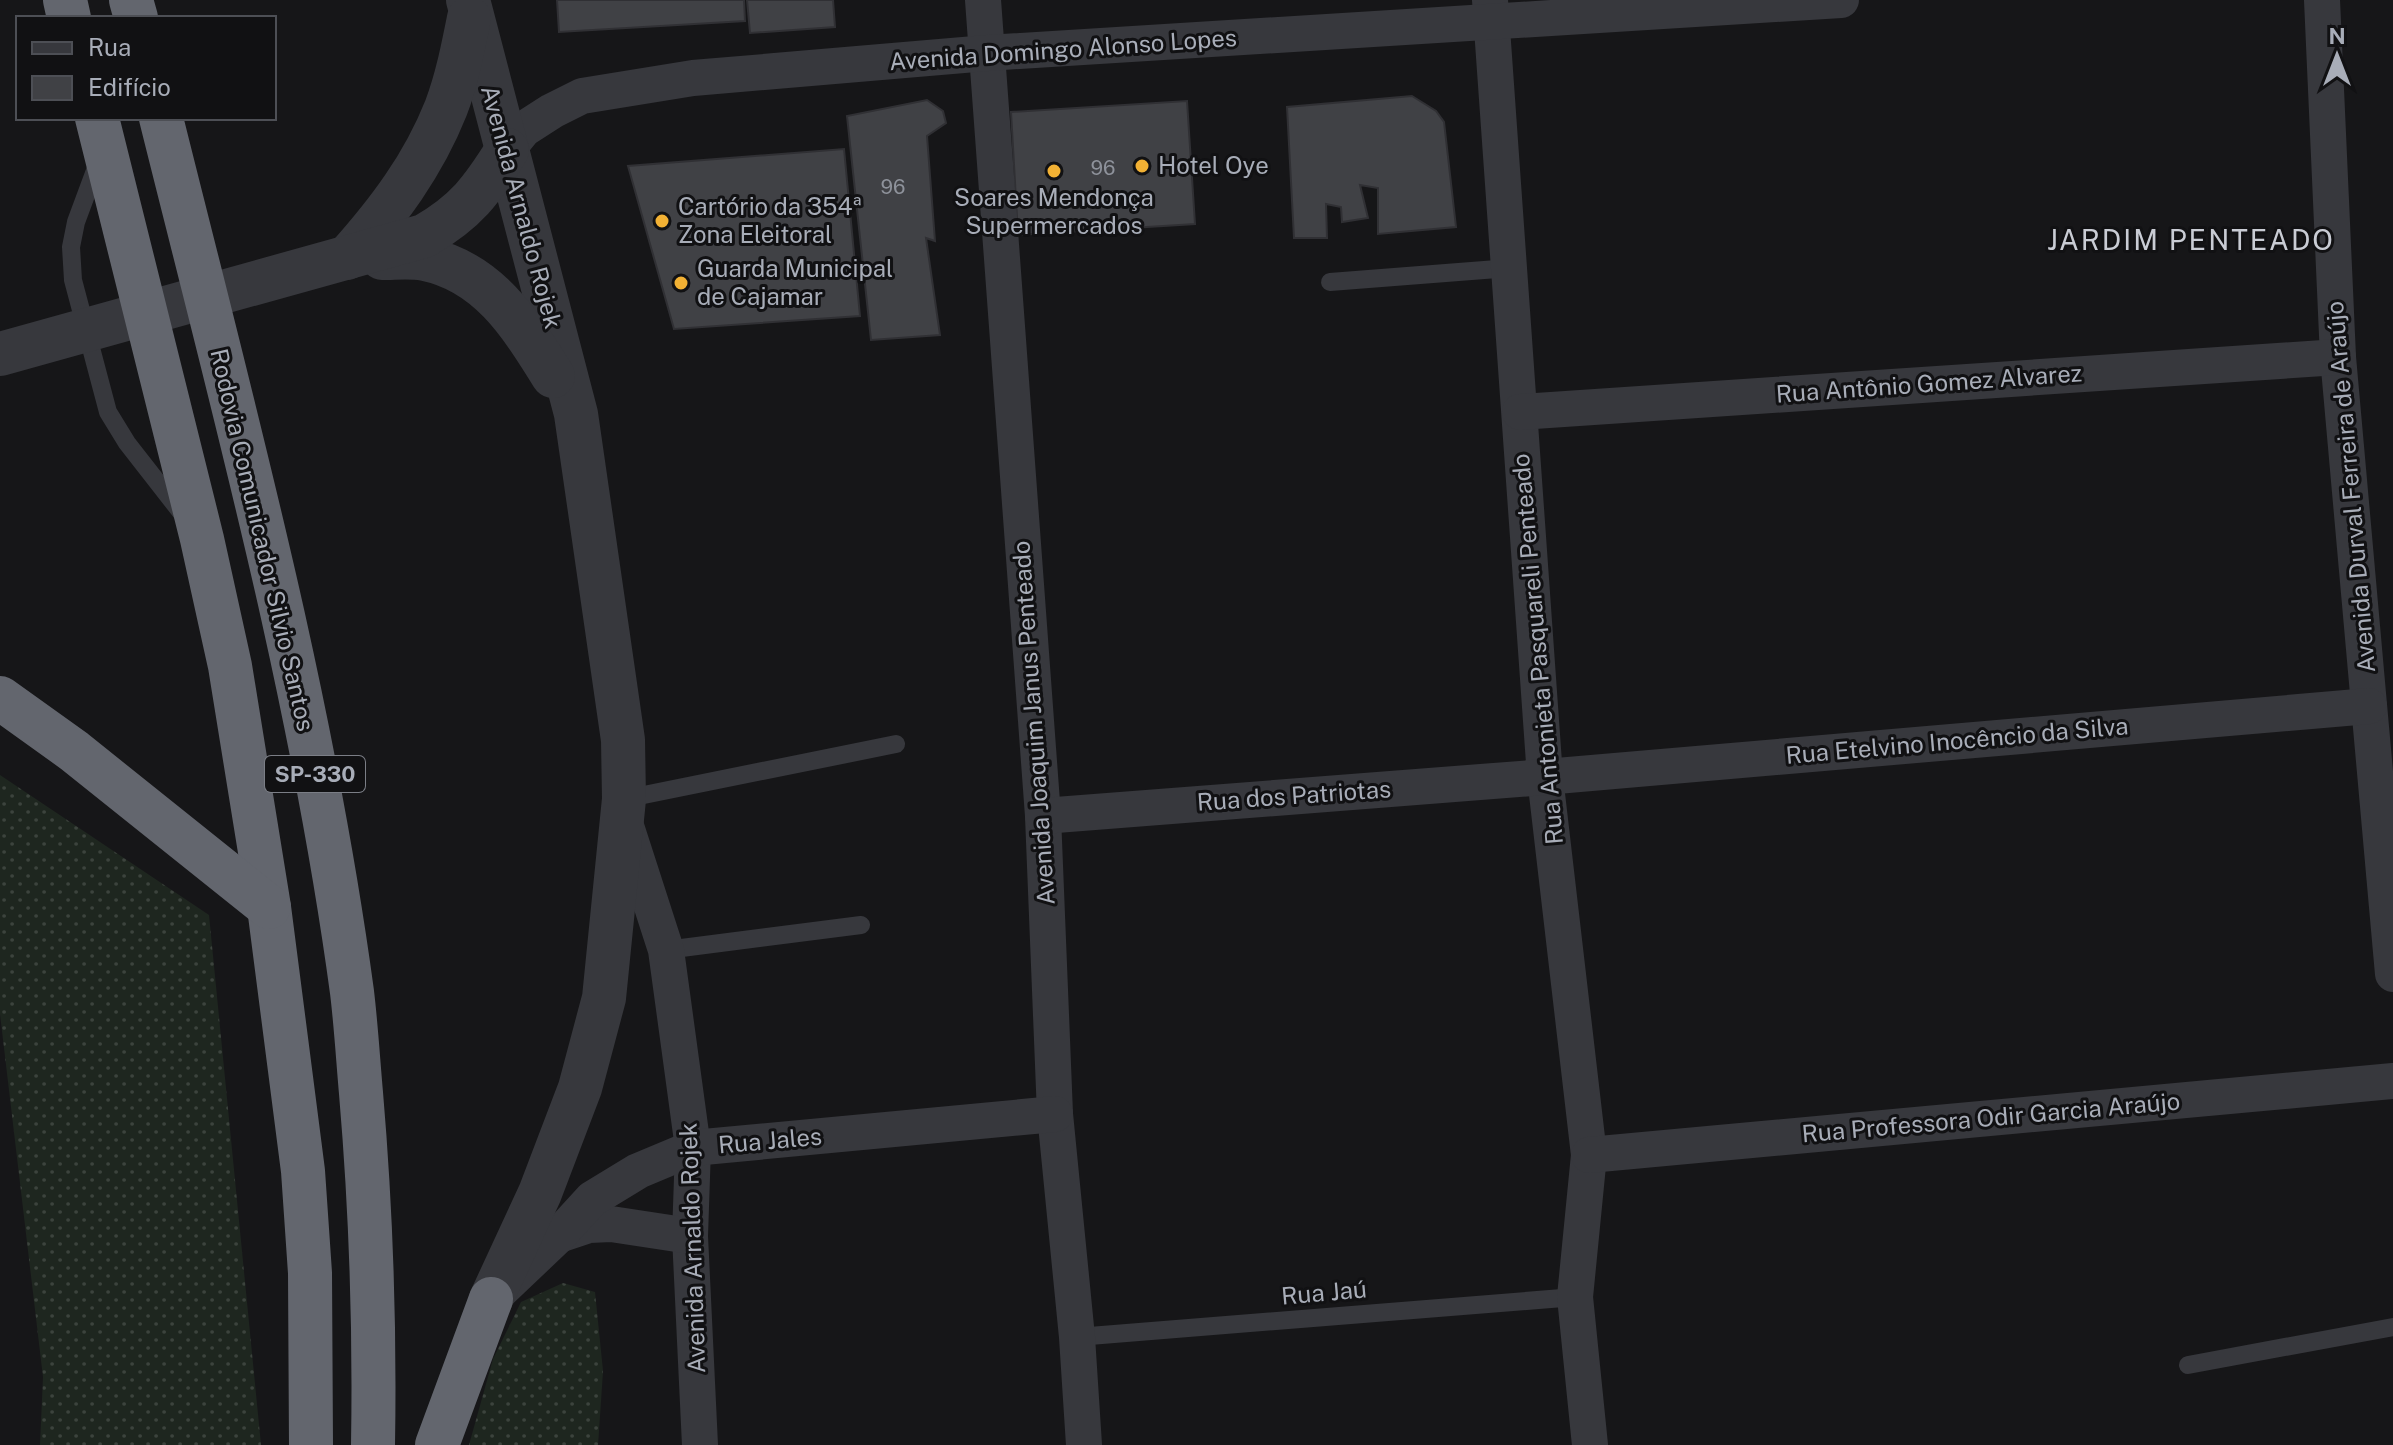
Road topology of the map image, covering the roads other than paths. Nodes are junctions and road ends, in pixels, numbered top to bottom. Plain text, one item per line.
1 (983, 0) edge
2 (1841, 0) edge
3 (2322, 0) edge
4 (470, 6) edge
5 (1491, 11) edge
6 (987, 53) junction
7 (162, 120) edge
8 (100, 132) edge
9 (507, 150) junction
10 (329, 262) junction
11 (1510, 268) junction
12 (1330, 282) dead end
13 (4, 353) edge
14 (2338, 357) junction
15 (1520, 412) junction
16 (576, 414) junction
17 (202, 539) junction
18 (2379, 652) edge
19 (0, 698) edge
20 (2369, 706) junction
21 (896, 744) dead end
22 (1545, 777) junction
23 (624, 809) junction
24 (1043, 816) junction
25 (269, 907) junction
26 (861, 925) dead end
27 (666, 950) junction
28 (2393, 974) edge
29 (2393, 1081) edge
30 (1055, 1114) junction
31 (693, 1148) junction
32 (1589, 1155) junction
33 (559, 1235) junction
34 (690, 1236) junction
35 (1575, 1297) junction
36 (491, 1299) junction
37 (2393, 1327) edge
38 (1077, 1337) junction
39 (2188, 1365) dead end
40 (311, 1445) edge
41 (373, 1445) edge
42 (437, 1445) edge
43 (700, 1445) edge
44 (1084, 1445) edge
45 (1590, 1445) edge

1 - 6 street, Avenida Joaquim Janus Penteado
2 - 5 street, Avenida Domingo Alonso Lopes
3 - 14 street, Avenida Durval Ferreira de Araújo
4 - 9 street, Avenida Arnaldo Rojek
4 - 10 street
5 - 6 street, Avenida Domingo Alonso Lopes
5 - 11 street, Rua Antonieta Pasquareli Penteado
6 - 9 street, Avenida Domingo Alonso Lopes
6 - 24 street, Avenida Joaquim Janus Penteado
7 - 41 highway, Rodovia Comunicador Silvio Santos / SP-330
8 - 17 highway, SP-330
8 - 17 lane
9 - 10 street, Avenida Domingo Alonso Lopes
9 - 16 street, Avenida Arnaldo Rojek
10 - 13 street, Avenida Domingo Alonso Lopes
10 - 16 street, Avenida Arnaldo Rojek
11 - 12 lane
11 - 15 street, Rua Antonieta Pasquareli Penteado
14 - 15 street, Rua Antônio Gomez Alvarez
14 - 18 street, Avenida Durval Ferreira de Araújo
15 - 22 street, Rua Antonieta Pasquareli Penteado
16 - 23 street, Avenida Arnaldo Rojek
17 - 25 highway, SP-330
18 - 20 street, Avenida Durval Ferreira de Araújo
19 - 25 highway
20 - 22 street, Rua Etelvino Inocêncio da Silva
20 - 28 street, Avenida Durval Ferreira de Araújo
21 - 23 lane
22 - 24 street, Rua dos Patriotas
22 - 32 street, Rua Antonieta Pasquareli Penteado
23 - 27 street, Avenida Arnaldo Rojek
23 - 36 street, Avenida Arnaldo Rojek
24 - 30 street, Avenida Joaquim Janus Penteado
25 - 40 highway, SP-330
26 - 27 lane
27 - 31 street, Avenida Arnaldo Rojek
29 - 32 street, Rua Professora Odir Garcia Araújo
30 - 31 street, Rua Jales
30 - 38 street, Avenida Joaquim Janus Penteado
31 - 33 street, Rua Jales
31 - 34 street, Avenida Arnaldo Rojek
32 - 35 street, Rua Antonieta Pasquareli Penteado
33 - 34 street
33 - 36 street, Rua Jales
34 - 43 street, Avenida Arnaldo Rojek
35 - 38 lane, Rua Jaú
35 - 45 street, Rua Antonieta Pasquareli Penteado
36 - 42 highway
37 - 39 lane
38 - 44 street, Avenida Joaquim Janus Penteado

